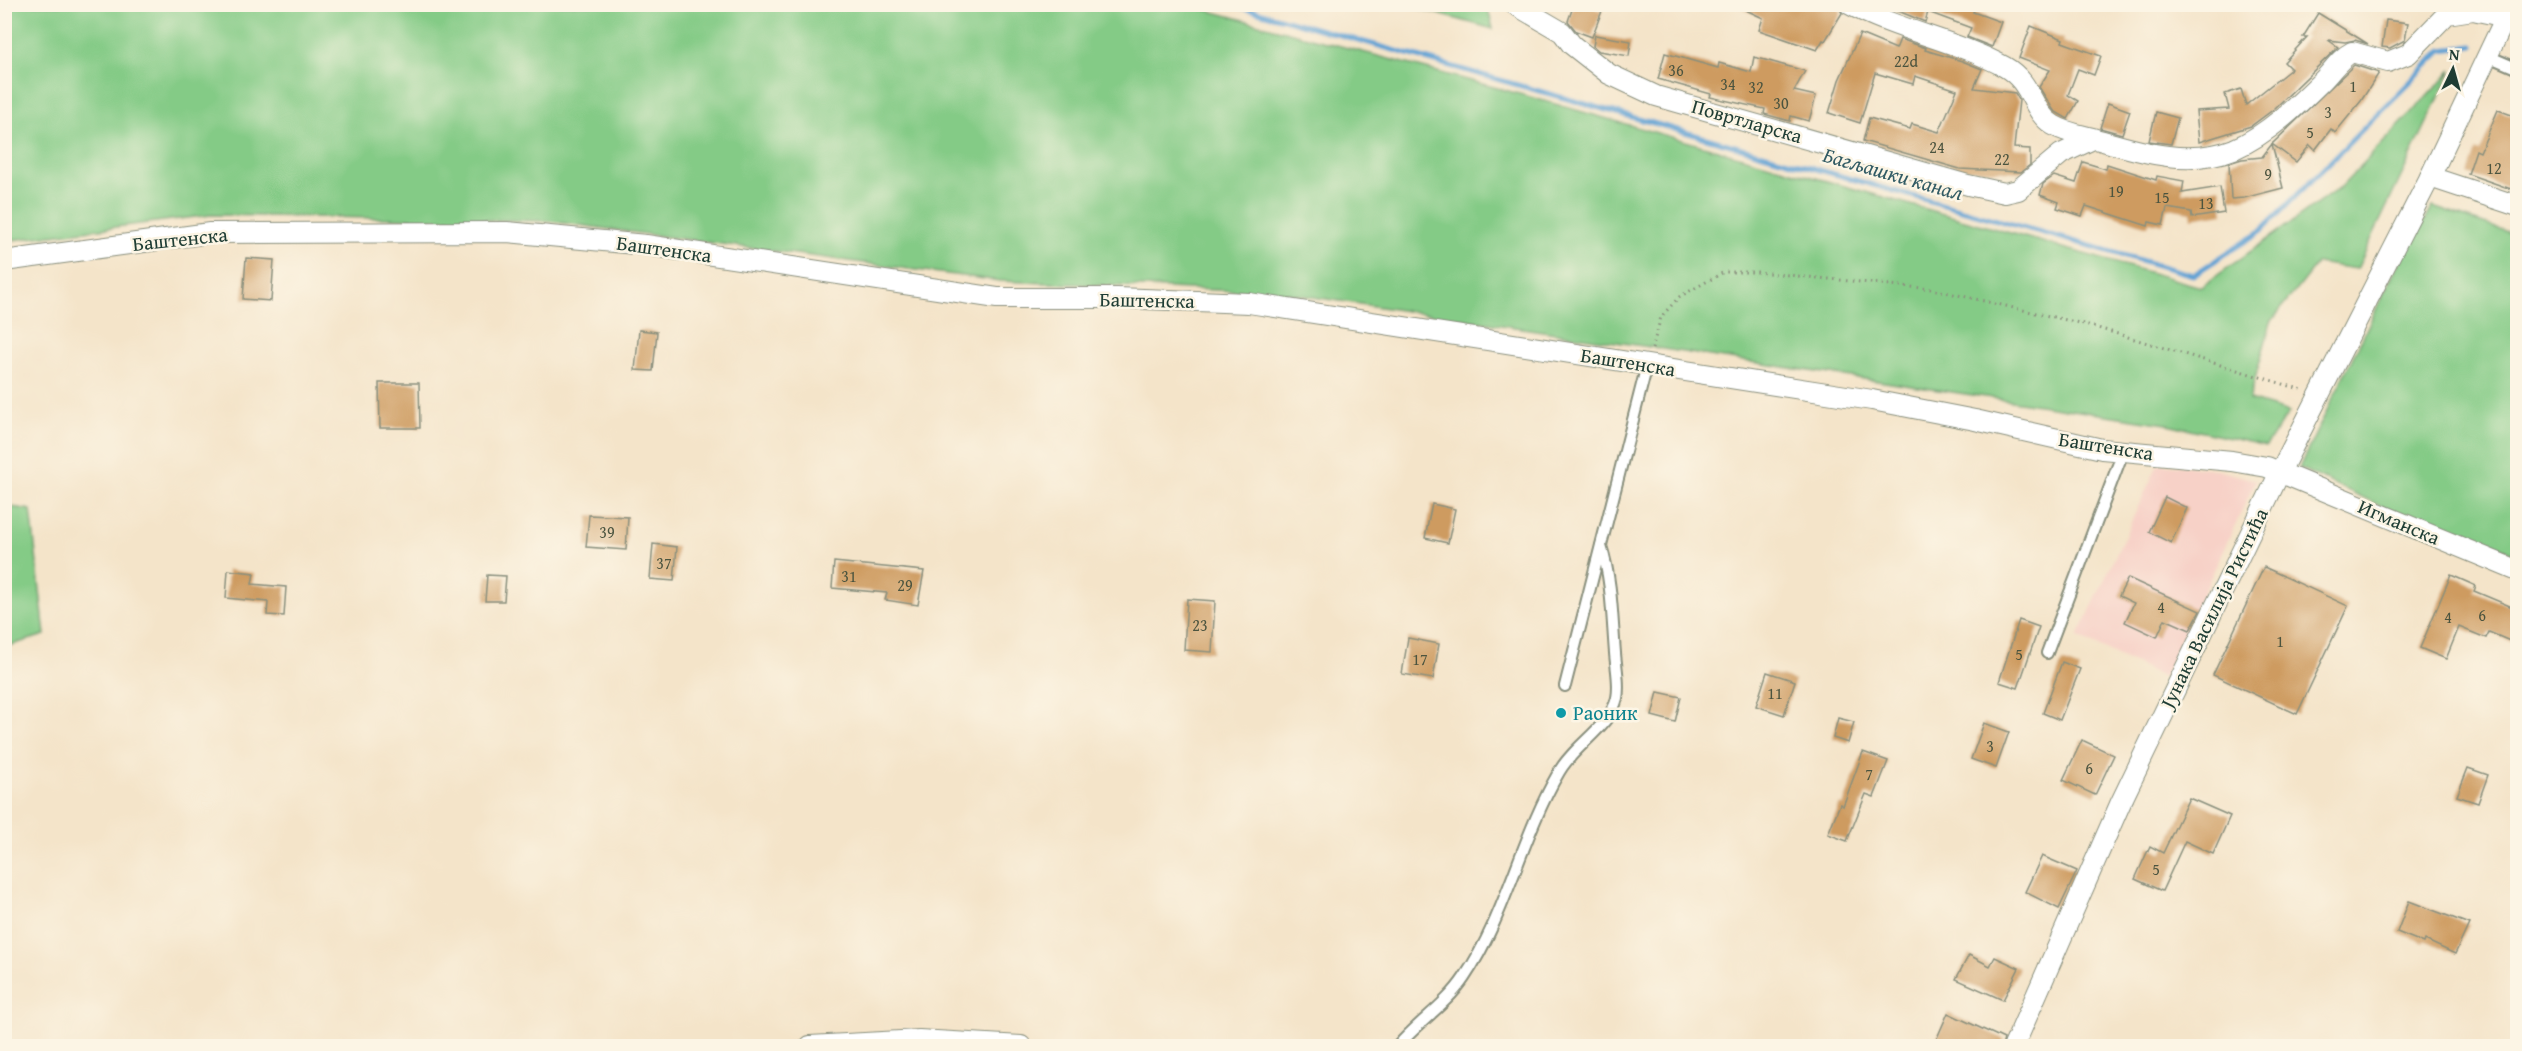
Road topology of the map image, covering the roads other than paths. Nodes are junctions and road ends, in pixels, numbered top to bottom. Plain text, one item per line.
1 (1514, 4) edge
2 (1849, 4) edge
3 (2470, 7) edge
4 (2509, 11) edge
5 (2488, 56) junction
6 (2517, 69) edge
7 (2052, 124) junction
8 (2093, 139) junction
9 (2061, 154) junction
10 (2430, 177) junction
11 (2517, 206) edge
12 (4, 261) edge
13 (1647, 365) junction
14 (2122, 452) junction
15 (2280, 472) junction
16 (1601, 546) junction
17 (2517, 571) edge
18 (2047, 653) dead end
19 (1565, 686) dead end
20 (810, 1047) edge
21 (1021, 1047) edge
22 (1398, 1047) edge
23 (2014, 1047) edge

1 - 9 street, Повртларска
2 - 7 street
3 - 4 street
3 - 8 street
4 - 5 street, Јунака Василија Ристића
5 - 6 lane
5 - 10 street, Јунака Василија Ристића
7 - 8 street
7 - 9 street
8 - 9 street, Повртларска
10 - 11 street
10 - 15 street, Јунака Василија Ристића
12 - 13 street, Баштенска
13 - 14 street, Баштенска
13 - 16 lane
14 - 15 street, Баштенска
14 - 18 lane
15 - 17 street, Игманска
15 - 23 street, Јунака Василија Ристића
16 - 19 lane
16 - 22 lane
20 - 21 street

